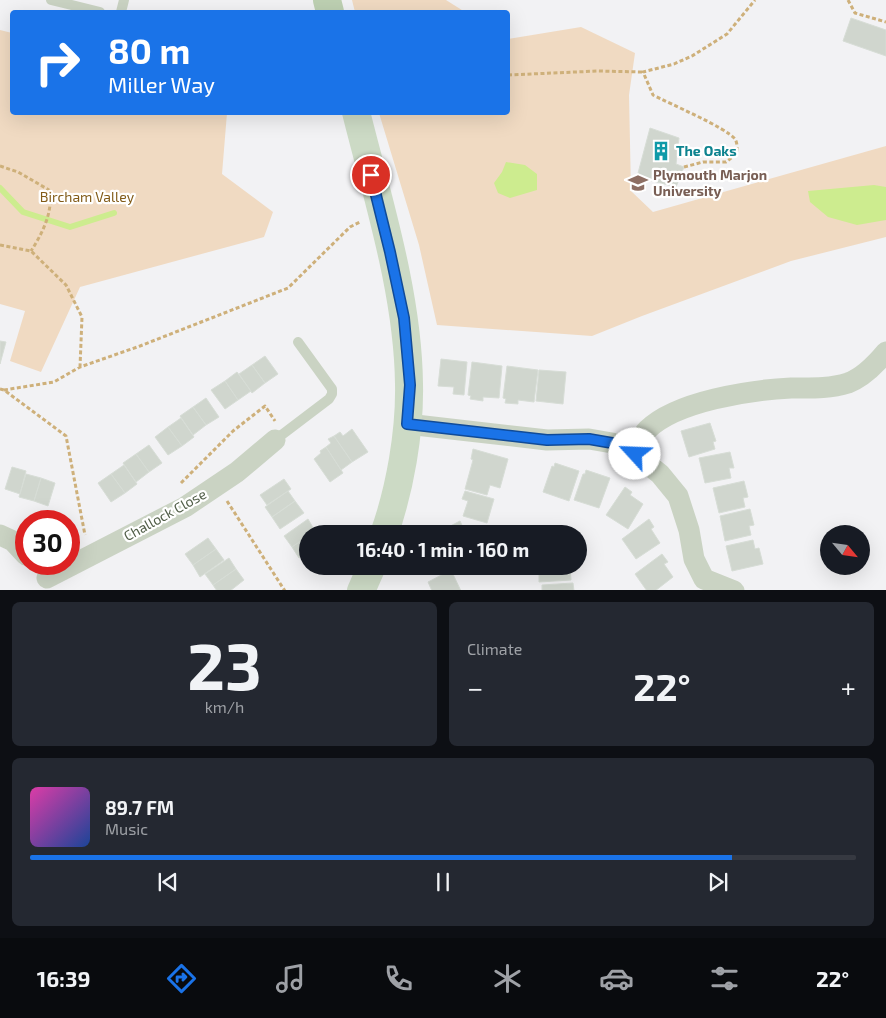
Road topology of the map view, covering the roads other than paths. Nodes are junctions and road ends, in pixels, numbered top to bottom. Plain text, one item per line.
1 (51, 0) edge
2 (92, 10) edge
3 (357, 115) edge
4 (298, 342) dead end
5 (886, 352) edge
6 (407, 424) junction
7 (280, 437) joint
8 (635, 454) junction
9 (387, 525) edge
10 (0, 535) edge
11 (15, 543) edge
12 (368, 575) edge
13 (45, 577) edge
14 (698, 585) edge
15 (361, 590) edge
16 (734, 590) edge

1 - 2 lane
3 - 6 street
4 - 7 lane
5 - 8 street
6 - 8 street
6 - 9 street
7 - 13 street, Challock Close
8 - 14 street
10 - 11 street
12 - 15 street
14 - 16 street

